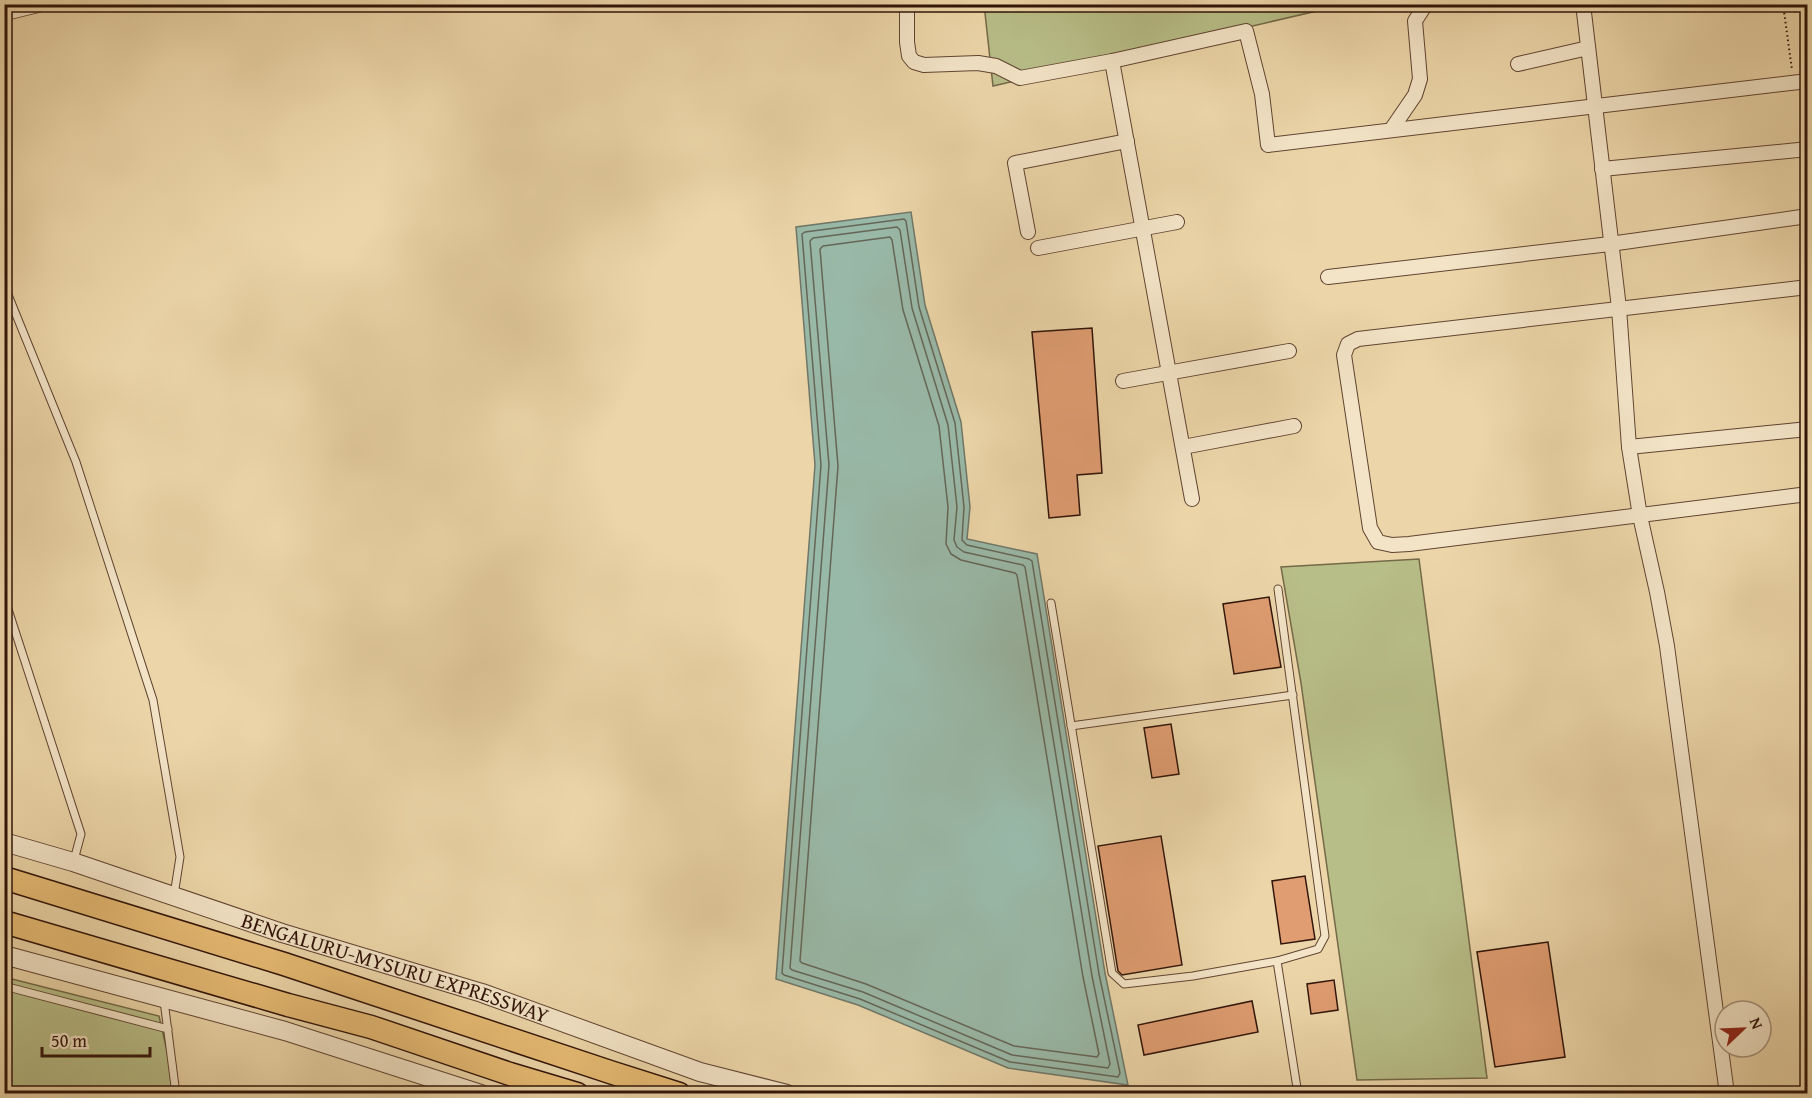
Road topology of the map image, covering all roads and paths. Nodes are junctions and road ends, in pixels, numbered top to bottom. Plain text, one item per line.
1 (57, 4) edge
2 (907, 4) edge
3 (1426, 4) edge
4 (1583, 4) edge
5 (1783, 4) edge
6 (4, 17) edge
7 (1588, 48) junction
8 (1112, 61) junction
9 (1518, 64) dead end
10 (1801, 81) edge
11 (1596, 105) junction
12 (1391, 130) junction
13 (1127, 141) junction
14 (1808, 148) edge
15 (1602, 169) junction
16 (1808, 216) edge
17 (1177, 222) dead end
18 (1143, 228) junction
19 (1028, 231) dead end
20 (1610, 244) junction
21 (1038, 248) dead end
22 (1328, 278) dead end
23 (4, 285) edge
24 (1808, 287) edge
25 (1619, 308) junction
26 (1289, 351) dead end
27 (1169, 373) junction
28 (1123, 381) dead end
29 (1294, 426) dead end
30 (1808, 429) edge
31 (1183, 447) junction
32 (1629, 447) junction
33 (1808, 494) edge
34 (1192, 499) dead end
35 (1640, 516) junction
36 (1278, 589) dead end
37 (4, 597) edge
38 (1051, 603) dead end
39 (1293, 695) junction
40 (1071, 726) junction
41 (4, 842) edge
42 (73, 862) junction
43 (4, 878) edge
44 (174, 895) junction
45 (4, 922) edge
46 (4, 955) edge
47 (1277, 961) junction
48 (4, 986) edge
49 (164, 998) junction
50 (168, 1029) junction
51 (762, 1090) edge
52 (176, 1094) edge
53 (481, 1094) edge
54 (577, 1094) edge
55 (679, 1094) edge
56 (787, 1094) edge
57 (1298, 1094) edge
58 (1728, 1094) edge

1 - 6 lane
2 - 8 street
3 - 12 street
4 - 7 street
5 - 10 path
7 - 9 street
7 - 11 street
8 - 12 street
8 - 13 street
10 - 11 street
11 - 12 street
11 - 15 street
13 - 18 street
13 - 19 street
14 - 15 street
15 - 20 street
16 - 20 street
17 - 18 street
18 - 21 street
18 - 27 street
20 - 22 street
20 - 25 street
23 - 44 lane
24 - 25 street
25 - 32 street
25 - 35 street
26 - 27 street
27 - 28 street
27 - 31 street
29 - 31 street
30 - 32 street
31 - 34 street
32 - 35 street
33 - 35 street
35 - 58 street
36 - 39 lane
37 - 42 lane
38 - 40 lane
39 - 40 lane
39 - 47 lane
40 - 47 lane
41 - 42 street, BENGALURU-MYSURU EXPRESSWAY
42 - 44 street, BENGALURU-MYSURU EXPRESSWAY
43 - 55 highway, BENGALURU-MYSURU EXPRESSWAY
44 - 51 street, BENGALURU-MYSURU EXPRESSWAY
45 - 54 highway
46 - 49 street
47 - 57 lane
48 - 50 lane
49 - 50 lane
49 - 53 street
50 - 52 lane
51 - 56 street, BENGALURU-MYSURU EXPRESSWAY

